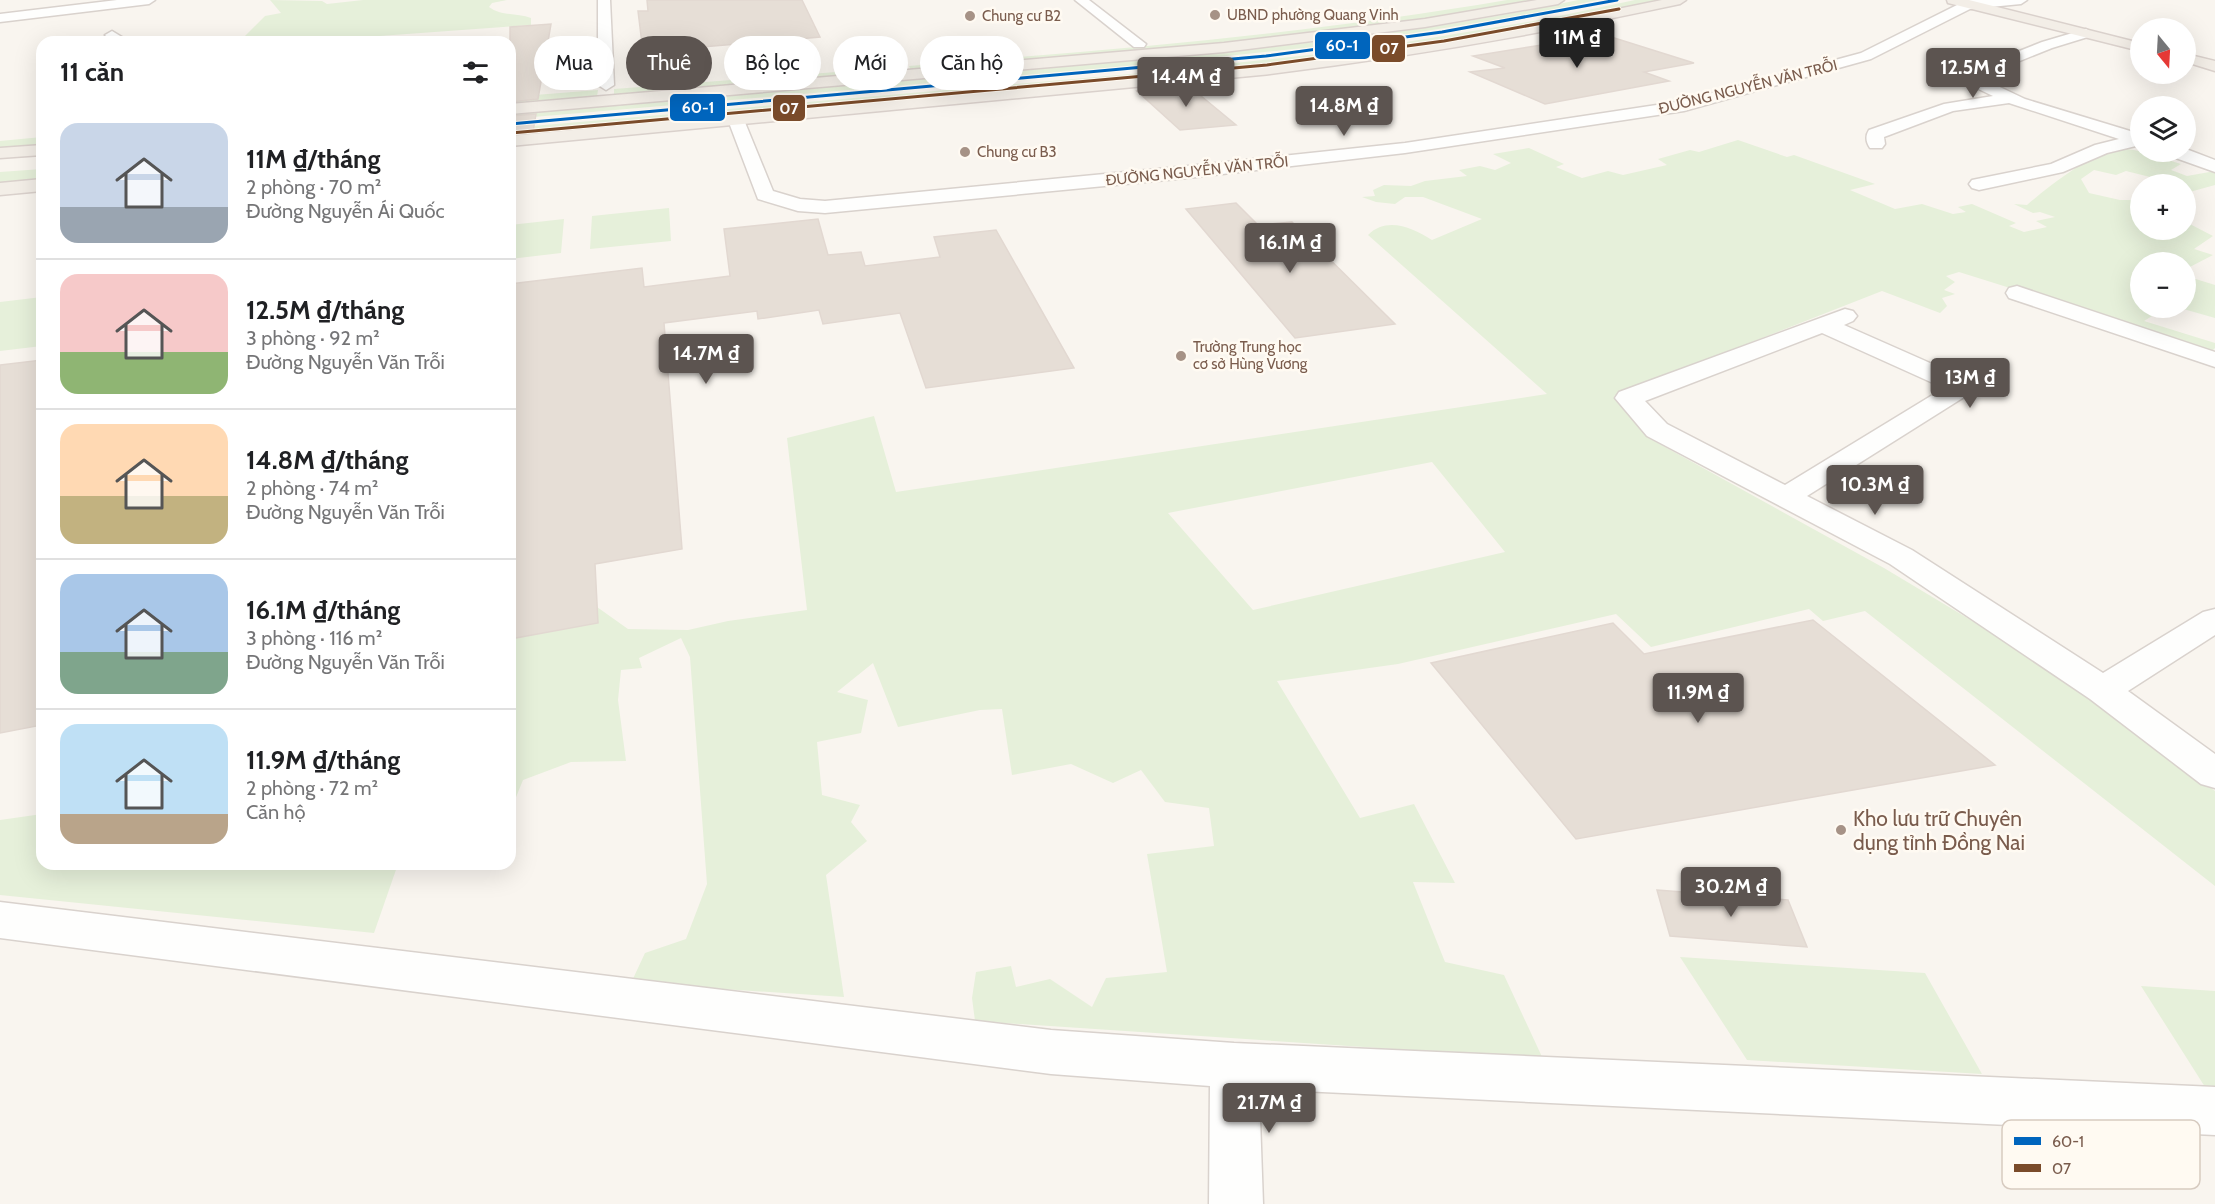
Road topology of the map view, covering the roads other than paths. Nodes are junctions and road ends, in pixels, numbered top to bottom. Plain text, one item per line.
1 (25, 0) edge
2 (149, 0) edge
3 (604, 0) edge
4 (1080, 0) edge
5 (1486, 0) edge
6 (1558, 0) edge
7 (1617, 0) edge
8 (1680, 0) edge
9 (1953, 0) edge
10 (2021, 0) edge
11 (1974, 2) edge
12 (36, 13) junction
13 (0, 18) edge
14 (2086, 33) junction
15 (603, 36) edge
16 (1139, 44) junction
17 (2130, 44) edge
18 (2196, 61) edge
19 (2215, 66) edge
20 (908, 69) edge
21 (908, 69) edge
22 (833, 73) edge
23 (833, 74) edge
24 (712, 78) edge
25 (614, 88) edge
26 (601, 90) edge
27 (2011, 98) junction
28 (516, 108) edge
29 (736, 120) junction
30 (516, 123) edge
31 (36, 133) edge
32 (0, 136) edge
33 (2130, 137) edge
34 (516, 140) edge
35 (2130, 142) edge
36 (1876, 144) dead end
37 (36, 150) edge
38 (0, 153) edge
39 (2196, 159) edge
40 (36, 165) edge
41 (2215, 166) edge
42 (0, 168) edge
43 (1979, 184) dead end
44 (36, 186) edge
45 (0, 189) edge
46 (2017, 292) dead end
47 (2215, 360) edge
48 (1786, 497) junction
49 (2215, 620) edge
50 (2103, 690) junction
51 (2215, 774) edge
52 (0, 920) edge
53 (1234, 1065) junction
54 (2215, 1111) edge
55 (1236, 1204) edge

1 - 12 street
2 - 12 street
3 - 15 street
4 - 16 street
5 - 16 main road
6 - 21 main road
7 - 30 main road
8 - 29 main road
9 - 11 main road
10 - 11 street
11 - 14 main road
11 - 29 street, ĐƯỜNG NGUYỄN VĂN TRỖI
12 - 13 street
14 - 17 main road
14 - 27 street
16 - 20 main road
18 - 19 main road
22 - 24 main road
23 - 25 main road
26 - 28 main road
27 - 33 street
27 - 36 street
29 - 34 main road
31 - 32 main road
35 - 43 street
37 - 38 main road
39 - 41 street
40 - 42 main road
44 - 45 main road
46 - 47 street
48 - 48 street
48 - 50 street
49 - 50 street
50 - 51 street
52 - 53 street
53 - 54 street
53 - 55 street

